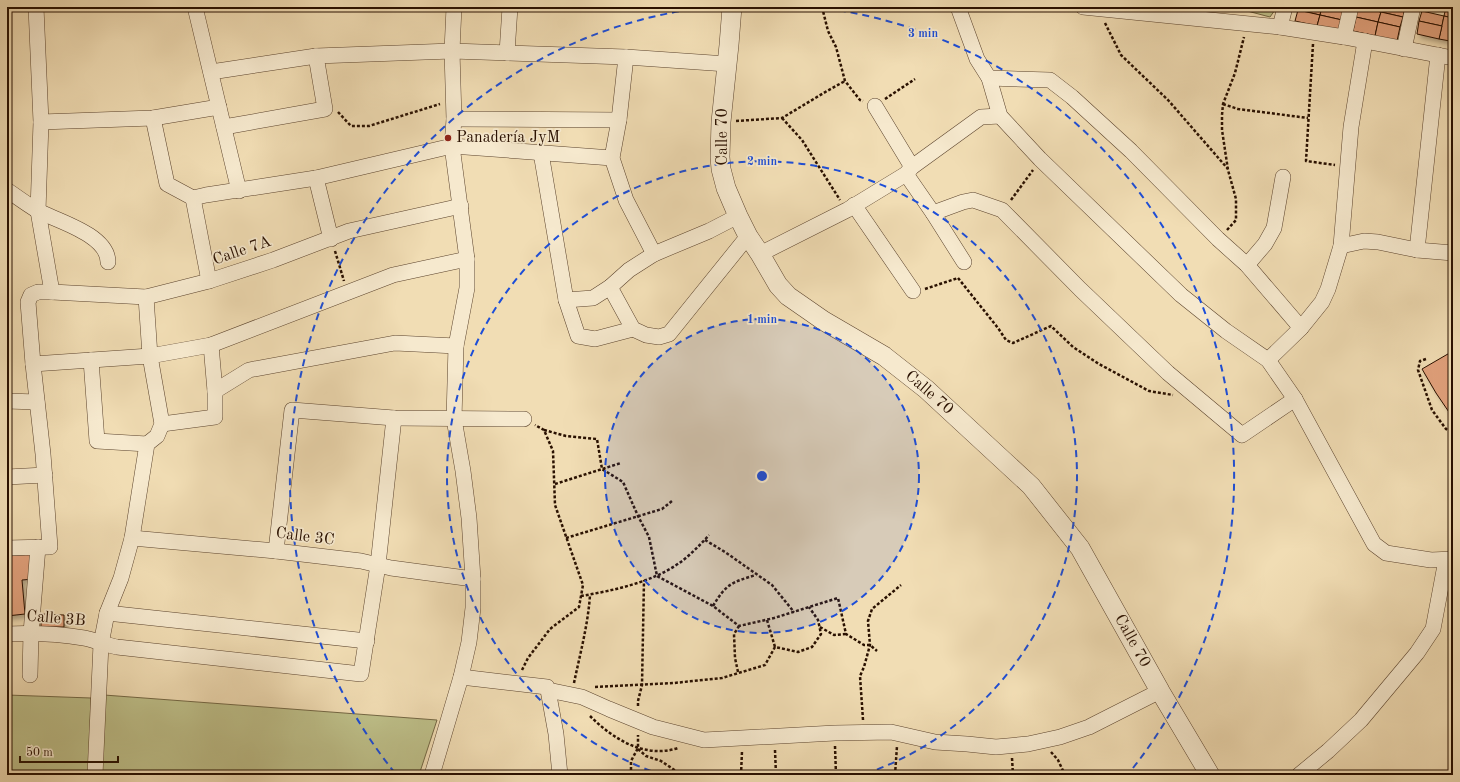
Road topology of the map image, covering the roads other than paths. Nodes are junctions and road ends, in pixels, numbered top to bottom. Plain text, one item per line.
1 (36, 7) edge
2 (195, 7) edge
3 (454, 7) edge
4 (510, 7) edge
5 (732, 7) edge
6 (958, 7) edge
7 (1083, 7) edge
8 (1285, 7) edge
9 (1351, 7) edge
10 (1413, 7) edge
11 (1280, 27) junction
12 (1344, 37) junction
13 (1365, 41) junction
14 (1404, 49) junction
15 (452, 51) junction
16 (506, 53) junction
17 (1438, 55) junction
18 (316, 56) junction
19 (626, 57) junction
20 (1453, 58) edge
21 (727, 64) junction
22 (211, 72) junction
23 (989, 78) junction
24 (875, 106) road end
25 (219, 107) junction
26 (1000, 116) junction
27 (153, 118) junction
28 (454, 119) junction
29 (619, 120) junction
30 (41, 122) junction
31 (224, 127) junction
32 (452, 146) junction
33 (541, 153) junction
34 (612, 158) junction
35 (909, 171) junction
36 (1283, 177) dead end
37 (316, 178) junction
38 (7, 190) edge
39 (239, 190) junction
40 (193, 198) junction
41 (461, 206) junction
42 (851, 208) junction
43 (38, 211) junction
44 (933, 212) junction
45 (738, 216) junction
46 (748, 236) junction
47 (331, 239) junction
48 (1341, 246) junction
49 (1417, 250) junction
50 (1453, 253) edge
51 (654, 254) junction
52 (760, 254) junction
53 (468, 259) junction
54 (108, 262) dead end
55 (964, 262) road end
56 (1247, 265) junction
57 (209, 281) junction
58 (610, 287) junction
59 (913, 291) road end
60 (52, 292) junction
61 (146, 297) junction
62 (566, 300) junction
63 (1301, 328) junction
64 (634, 329) junction
65 (211, 345) junction
66 (456, 346) junction
67 (150, 356) junction
68 (91, 360) junction
69 (1268, 360) junction
70 (33, 364) junction
71 (216, 391) junction
72 (1295, 399) junction
73 (7, 401) edge
74 (37, 402) junction
75 (394, 418) junction
76 (454, 419) junction
77 (524, 419) road end
78 (162, 424) junction
79 (147, 444) junction
80 (45, 475) junction
81 (7, 477) edge
82 (132, 538) junction
83 (44, 547) junction
84 (7, 548) edge
85 (276, 551) junction
86 (1450, 559) edge
87 (378, 566) junction
88 (473, 579) junction
89 (108, 613) junction
90 (31, 633) junction
91 (7, 634) edge
92 (368, 641) junction
93 (101, 644) junction
94 (30, 675) dead end
95 (462, 677) junction
96 (548, 690) junction
97 (1160, 691) junction
98 (95, 775) edge
99 (432, 775) edge
100 (560, 775) edge
101 (1210, 775) edge
102 (1299, 775) edge

1 - 30 street
2 - 22 street
3 - 15 street
4 - 16 street
5 - 21 street, Calle 70
6 - 23 street
7 - 11 street
8 - 11 street
9 - 12 street
10 - 14 street
11 - 12 street
12 - 13 street
13 - 14 street
13 - 48 street
14 - 17 street
15 - 16 street
15 - 18 street
15 - 28 street
16 - 19 street
17 - 20 street
17 - 49 street
18 - 22 street
18 - 31 street
19 - 21 street
19 - 29 street
21 - 45 street, Calle 70
22 - 25 street
23 - 26 street
23 - 56 street
24 - 35 street
25 - 27 street
25 - 31 street
26 - 35 street
26 - 69 street
27 - 30 street
27 - 40 street
28 - 29 street
28 - 32 street
29 - 34 street
30 - 43 street
31 - 39 street
32 - 33 street
32 - 37 street
32 - 41 street
33 - 34 street
33 - 62 street
34 - 51 street
35 - 42 street
35 - 44 street
36 - 56 street
37 - 39 street
37 - 47 street
38 - 43 street
39 - 40 street
40 - 57 street
41 - 47 street, Calle 7A
41 - 53 street
42 - 52 street
42 - 59 street
43 - 54 street
43 - 60 street
44 - 55 street
44 - 72 street
45 - 46 street, Calle 70
45 - 51 street
46 - 52 street, Calle 70
46 - 64 street
47 - 57 street, Calle 7A
48 - 49 street
48 - 63 street
49 - 50 street
51 - 58 street
52 - 97 street, Calle 70
53 - 65 street
53 - 66 street
56 - 63 street
57 - 61 street, Calle 7A
58 - 62 street
58 - 64 street
60 - 61 street, Calle 7A
60 - 70 street, Calle 7A
61 - 67 street
62 - 64 street
63 - 69 street
65 - 67 street
65 - 71 street
66 - 71 street
66 - 76 street
67 - 68 street
67 - 78 street
68 - 70 street
68 - 79 street
69 - 72 street
70 - 74 street
71 - 78 street
72 - 86 street
73 - 74 street
74 - 80 street
75 - 76 street
75 - 85 street
75 - 87 street
76 - 77 street
76 - 88 street
78 - 79 street
79 - 82 street
80 - 81 street
80 - 83 street
82 - 85 street, Calle 3C
82 - 89 street
83 - 84 street
83 - 90 street
85 - 87 street, Calle 3C
86 - 102 street
87 - 88 street, Calle 3C
87 - 92 street
88 - 95 street
89 - 92 street
89 - 93 street
90 - 91 street, Calle 3B
90 - 93 street, Calle 3B
90 - 94 street
92 - 93 street, Calle 3B
93 - 98 street
95 - 96 street
95 - 99 street
96 - 97 street
96 - 100 street
97 - 101 street, Calle 70

